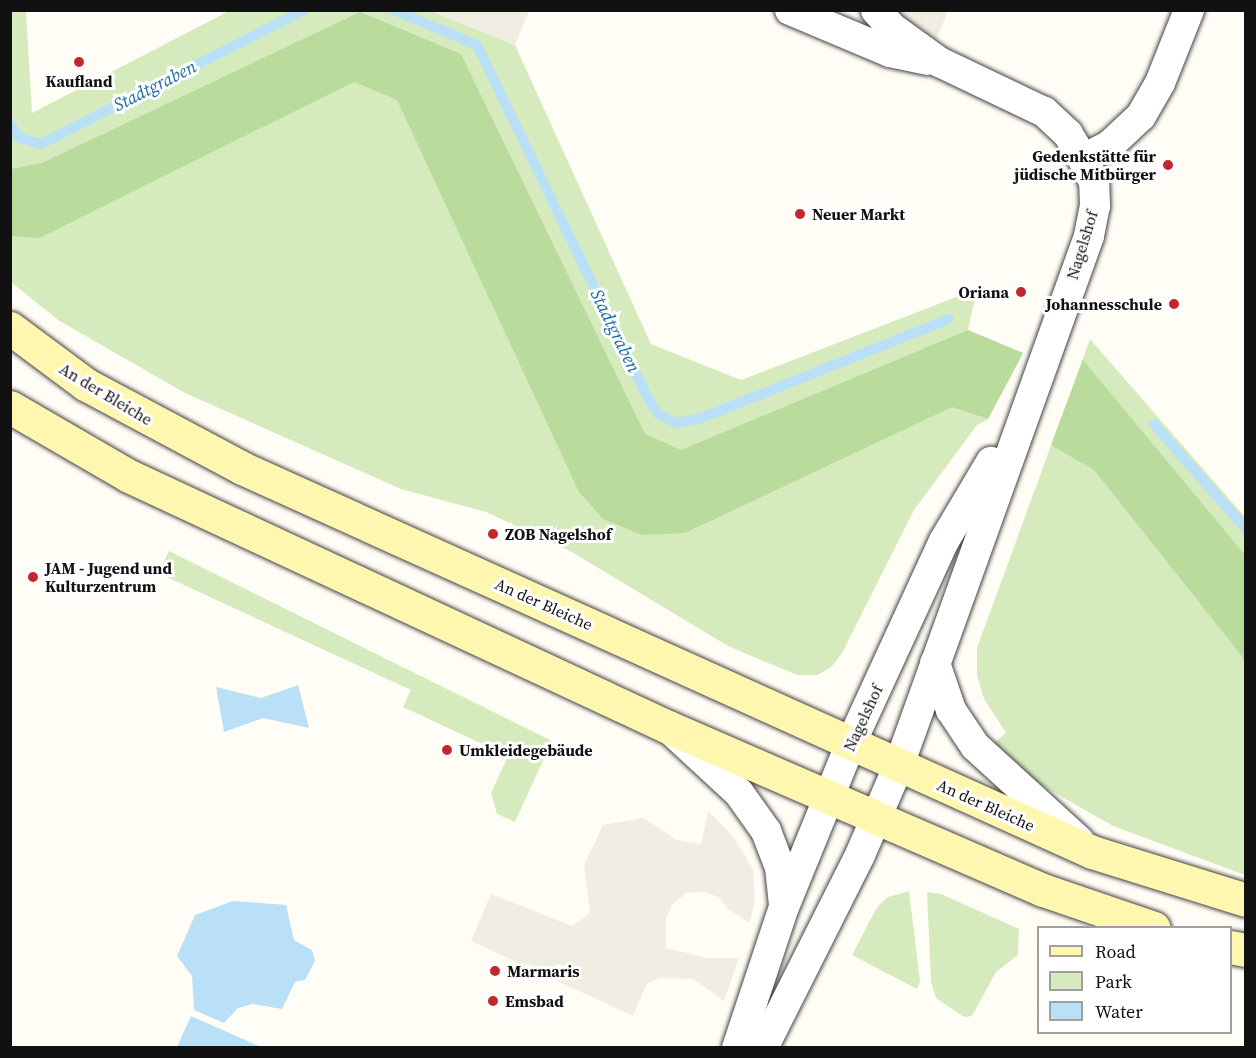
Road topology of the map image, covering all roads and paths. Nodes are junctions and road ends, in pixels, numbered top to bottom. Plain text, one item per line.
1 (790, 10) edge
2 (876, 10) edge
3 (1190, 10) edge
4 (939, 62) junction
5 (1083, 159) junction
6 (10, 328) edge
7 (1026, 405) junction
8 (10, 407) edge
9 (935, 663) junction
10 (668, 727) junction
11 (850, 743) junction
12 (899, 765) junction
13 (828, 797) junction
14 (877, 820) junction
15 (1092, 852) junction
16 (1245, 900) edge
17 (784, 907) junction
18 (1151, 926) edge
19 (737, 1047) edge
20 (764, 1047) edge

1 - 4 street
2 - 4 street
3 - 5 street
4 - 5 street, Nagelshof
5 - 7 street, Nagelshof
6 - 11 street, An der Bleiche
7 - 9 street, Nagelshof
7 - 11 street, Nagelshof
8 - 10 street
9 - 12 street, Nagelshof
9 - 15 street, An der Bleiche
10 - 13 street
10 - 17 street
11 - 12 street, An der Bleiche
11 - 13 street, Nagelshof
12 - 14 street, Nagelshof
12 - 15 street, An der Bleiche
13 - 14 street
13 - 17 street, Nagelshof
14 - 18 street
14 - 20 street, Nagelshof
15 - 16 street, An der Bleiche
17 - 19 street, Nagelshof

